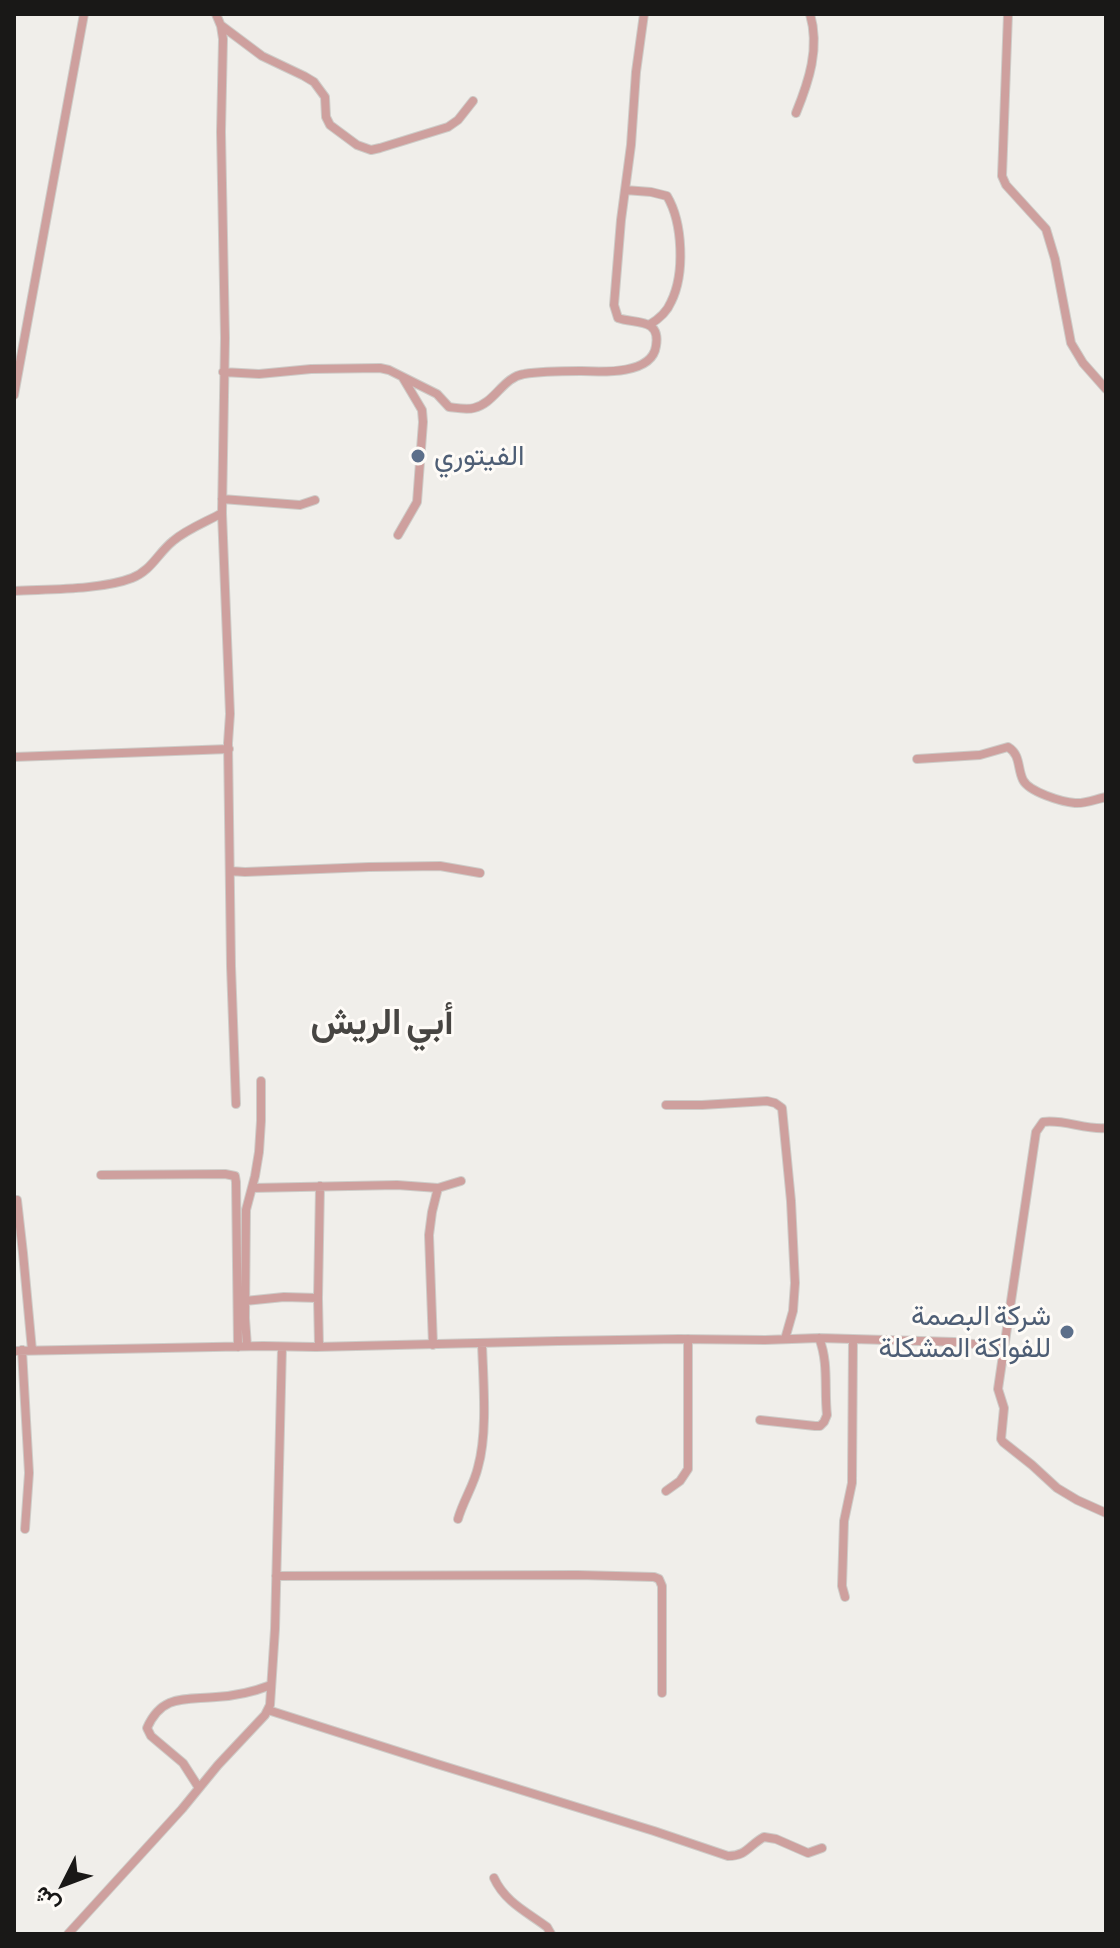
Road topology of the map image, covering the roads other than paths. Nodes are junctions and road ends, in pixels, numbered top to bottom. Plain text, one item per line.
1 (84, 14) edge
2 (216, 14) edge
3 (644, 14) edge
4 (810, 14) edge
5 (1008, 14) edge
6 (221, 26) junction
7 (473, 101) dead end
8 (796, 113) dead end
9 (625, 190) junction
10 (649, 325) junction
11 (223, 372) junction
12 (403, 377) junction
13 (1106, 389) edge
14 (14, 395) edge
15 (222, 499) junction
16 (315, 500) dead end
17 (222, 513) junction
18 (398, 535) dead end
19 (14, 591) edge
20 (229, 749) junction
21 (14, 757) edge
22 (917, 759) dead end
23 (1106, 797) edge
24 (230, 871) junction
25 (480, 873) dead end
26 (261, 1081) dead end
27 (236, 1104) dead end
28 (666, 1105) dead end
29 (1106, 1128) edge
30 (101, 1175) dead end
31 (461, 1181) dead end
32 (320, 1186) junction
33 (252, 1188) junction
34 (438, 1188) junction
35 (17, 1200) dead end
36 (318, 1298) junction
37 (245, 1301) junction
38 (819, 1338) junction
39 (688, 1339) junction
40 (785, 1339) junction
41 (853, 1339) junction
42 (482, 1343) junction
43 (433, 1345) junction
44 (243, 1347) junction
45 (282, 1347) junction
46 (319, 1347) junction
47 (1003, 1347) junction
48 (23, 1350) edge
49 (760, 1420) dead end
50 (666, 1491) dead end
51 (1106, 1513) edge
52 (458, 1519) dead end
53 (25, 1529) dead end
54 (276, 1576) junction
55 (845, 1597) dead end
56 (271, 1685) junction
57 (662, 1693) dead end
58 (268, 1710) junction
59 (199, 1788) junction
60 (822, 1848) dead end
61 (494, 1878) dead end
62 (68, 1934) edge
63 (551, 1934) edge

1 - 14 street
2 - 6 street
3 - 9 street
4 - 8 street
5 - 13 street
6 - 7 street
6 - 11 street
9 - 10 street
9 - 10 street
10 - 12 street
11 - 12 street
11 - 15 street
12 - 18 street
15 - 16 street
15 - 17 street
17 - 19 street
17 - 20 street
20 - 21 street
20 - 24 street
22 - 23 street
24 - 25 street
24 - 27 street
26 - 33 street
28 - 40 street
29 - 47 street
30 - 44 street
31 - 34 street
32 - 33 street
32 - 34 street
32 - 36 street
33 - 37 street
34 - 43 street
35 - 48 street
36 - 37 street
36 - 46 street
37 - 44 street
38 - 40 street
38 - 41 street
38 - 49 street
39 - 40 street
39 - 42 street
39 - 50 street
41 - 47 street
41 - 55 street
42 - 43 street
42 - 52 street
43 - 46 street
44 - 45 street
44 - 48 street
45 - 46 street
45 - 54 street
47 - 51 street
48 - 53 street
54 - 56 street
54 - 57 street
56 - 58 street
56 - 59 street
58 - 59 street
58 - 60 street
59 - 62 street
61 - 63 street

